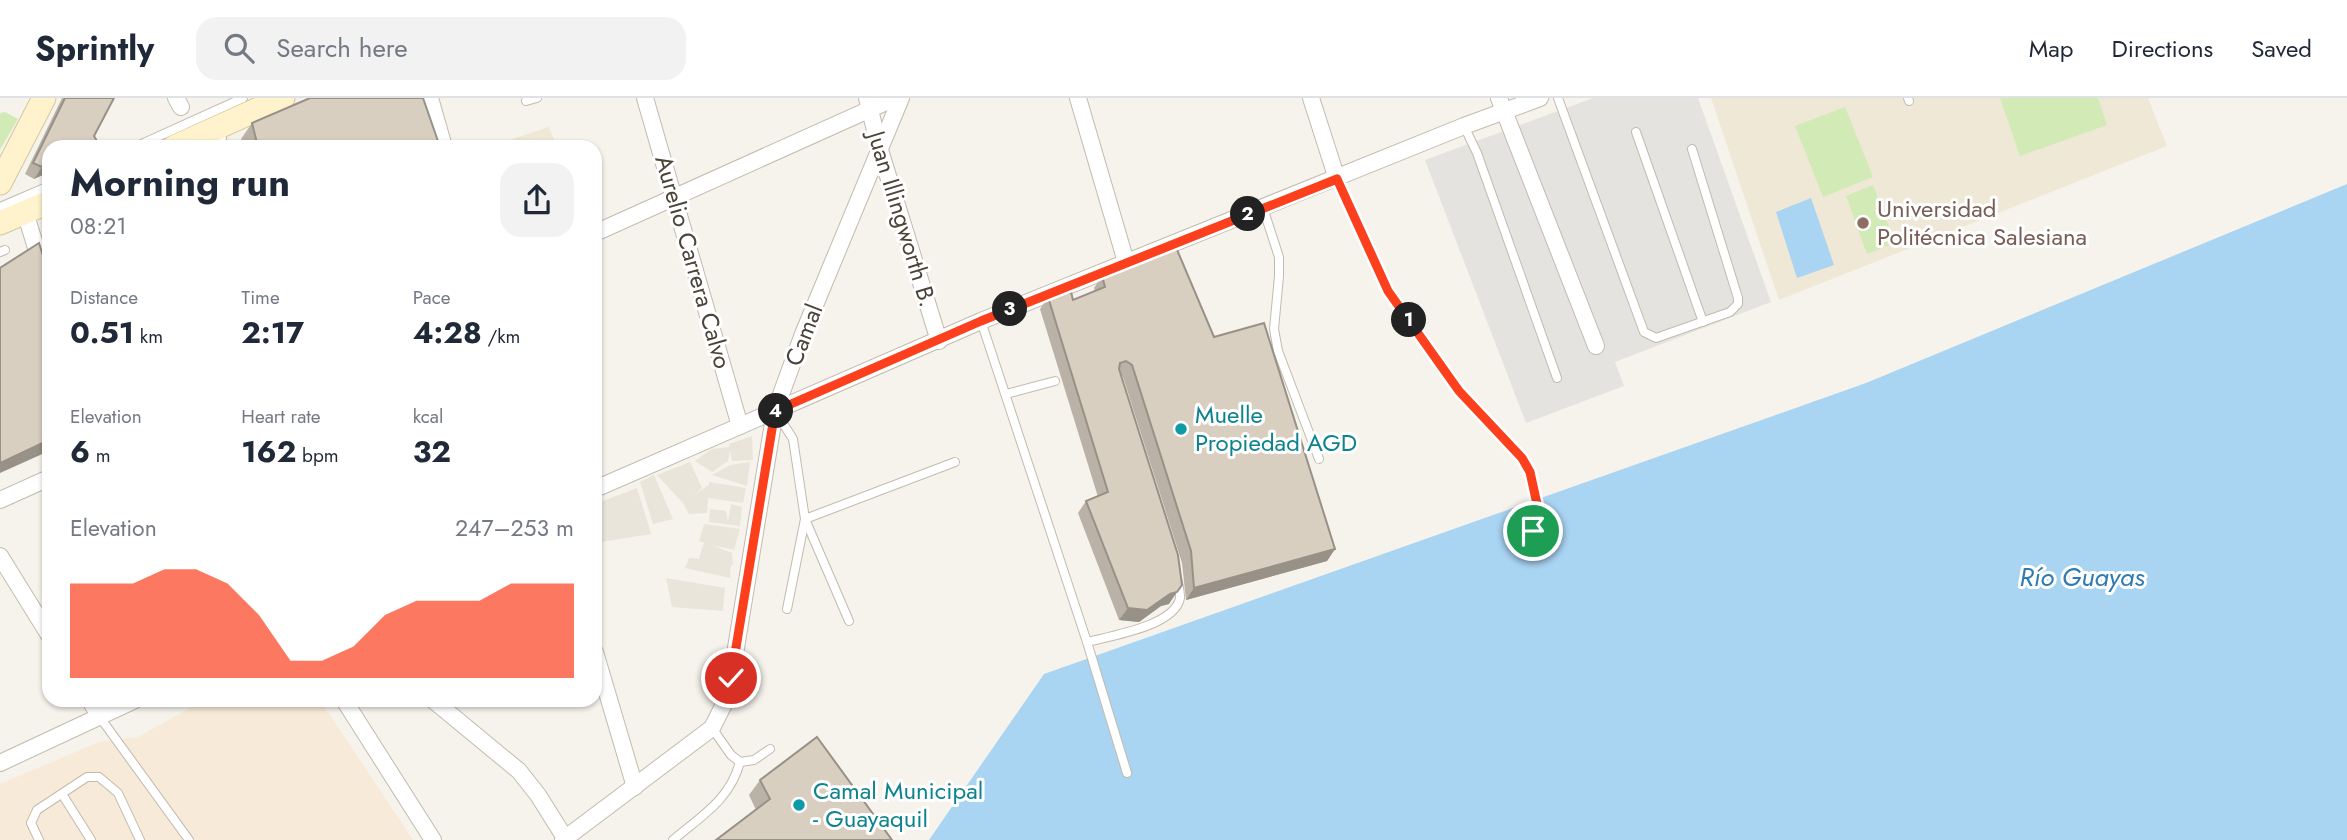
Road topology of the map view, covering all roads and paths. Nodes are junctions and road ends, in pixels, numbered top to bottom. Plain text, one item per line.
1 (44, 98) edge
2 (283, 98) edge
3 (430, 98) edge
4 (537, 98) edge
5 (645, 98) edge
6 (895, 98) edge
7 (901, 98) edge
8 (1078, 98) edge
9 (1311, 98) edge
10 (1540, 98) edge
11 (1558, 98) edge
12 (526, 101) dead end
13 (251, 102) edge
14 (868, 104) edge
15 (1501, 105) edge
16 (1464, 126) junction
17 (1636, 132) dead end
18 (218, 138) edge
19 (153, 140) edge
20 (442, 140) edge
21 (1692, 149) dead end
22 (880, 150) junction
23 (1337, 179) junction
24 (0, 183) edge
25 (42, 189) edge
26 (675, 197) junction
27 (42, 205) edge
28 (0, 207) edge
29 (1263, 208) junction
30 (25, 212) junction
31 (0, 223) edge
32 (602, 230) edge
33 (1126, 262) junction
34 (42, 267) edge
35 (981, 321) junction
36 (1703, 322) junction
37 (939, 341) junction
38 (1596, 346) dead end
39 (1557, 379) dead end
40 (1055, 381) dead end
41 (1006, 394) junction
42 (775, 411) junction
43 (740, 426) junction
44 (1319, 459) dead end
45 (955, 462) dead end
46 (42, 481) edge
47 (602, 486) edge
48 (0, 500) edge
49 (805, 519) junction
50 (1533, 531) dead end
51 (0, 556) edge
52 (1177, 576) edge
53 (787, 609) dead end
54 (849, 621) dead end
55 (42, 624) edge
56 (1087, 642) junction
57 (602, 676) edge
58 (94, 707) edge
59 (119, 707) edge
60 (348, 707) edge
61 (441, 707) edge
62 (99, 716) junction
63 (712, 728) junction
64 (770, 749) dead end
65 (740, 762) junction
66 (0, 763) edge
67 (1127, 773) dead end
68 (635, 787) junction
69 (62, 794) junction
70 (186, 839) edge
71 (564, 839) edge
72 (38, 840) edge
73 (91, 840) edge
74 (140, 840) edge
75 (433, 840) edge
76 (673, 840) edge

1 - 24 main road
2 - 13 main road
3 - 20 street
4 - 12 lane
5 - 26 street, Aurelio Carrera Calvo
6 - 14 street
7 - 22 street, Camal
8 - 33 street
9 - 23 street
10 - 15 street
11 - 36 lane
13 - 18 main road
13 - 19 lane
14 - 22 street, Juan Illingworth B.
14 - 26 street
15 - 16 street
15 - 38 street
16 - 23 street
16 - 39 lane
17 - 36 lane
21 - 36 lane
22 - 37 street, Juan Illingworth B.
22 - 42 street, Camal
23 - 29 street
23 - 50 lane
25 - 28 lane
26 - 32 street
26 - 43 street, Aurelio Carrera Calvo
27 - 30 main road
29 - 33 street
29 - 44 lane
30 - 31 main road
30 - 34 street
33 - 35 street
35 - 37 street
35 - 41 lane
37 - 42 street
40 - 41 lane
41 - 56 lane
42 - 43 street
42 - 49 lane
42 - 63 street, Camal
43 - 47 street
45 - 49 lane
46 - 48 street
49 - 53 lane
49 - 54 lane
51 - 55 street
52 - 56 lane
56 - 67 lane
57 - 68 street
58 - 62 street
59 - 62 street
60 - 75 street
61 - 71 street
62 - 66 street
62 - 70 lane
63 - 65 lane
63 - 68 street, Camal
64 - 65 lane
65 - 76 lane
68 - 71 street, Camal
69 - 72 lane
69 - 73 lane
69 - 74 lane

